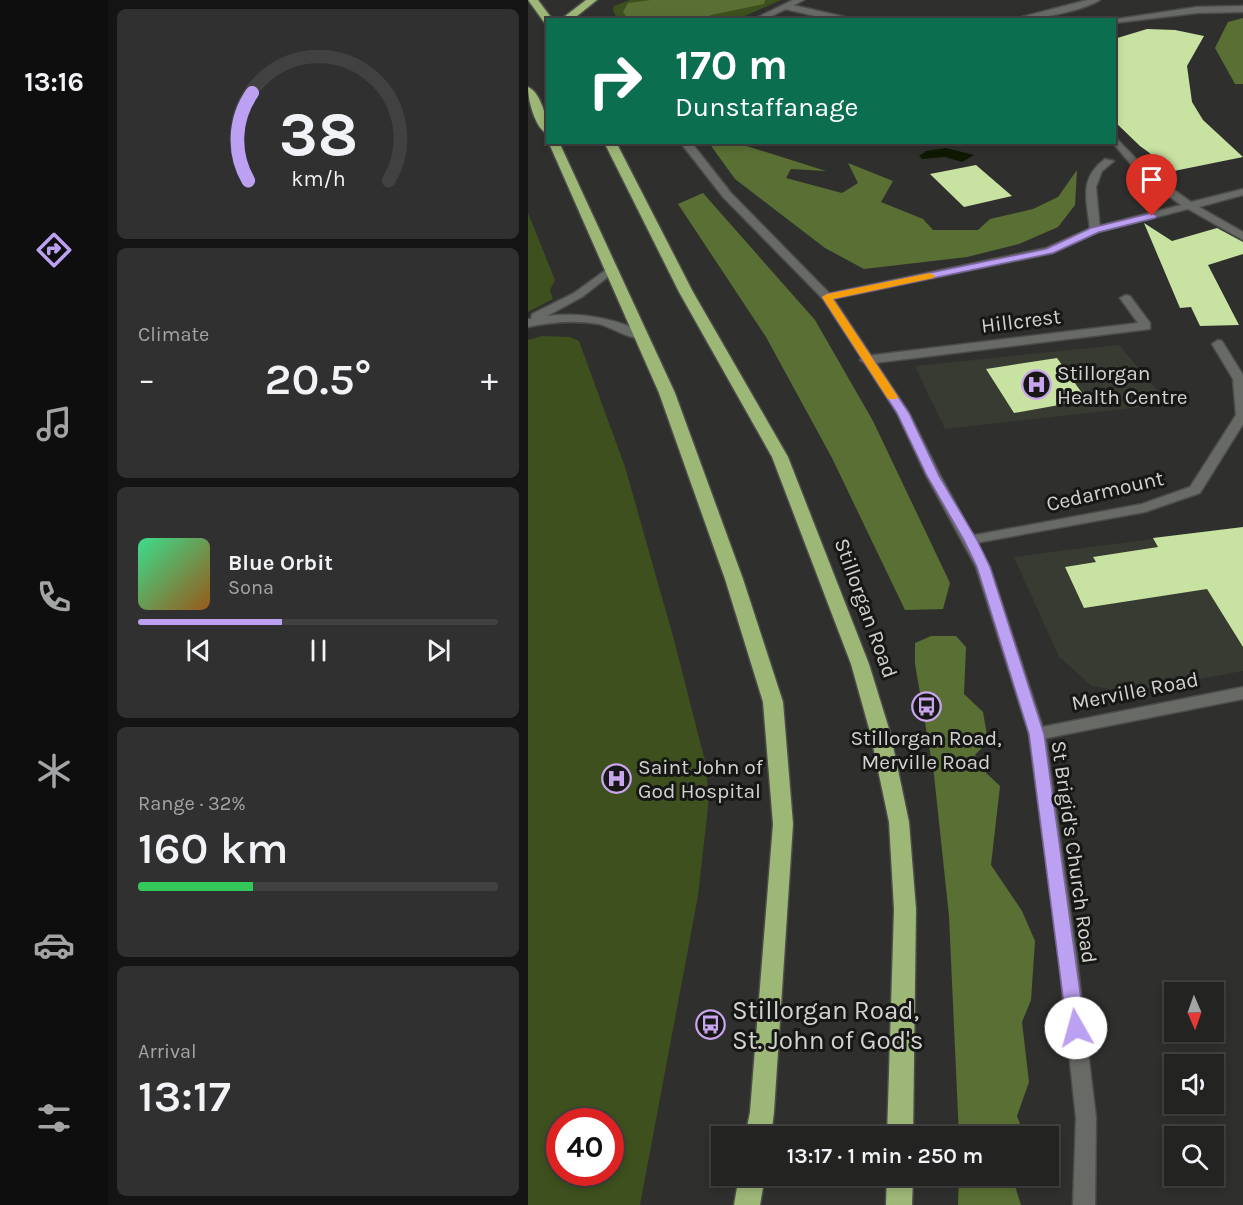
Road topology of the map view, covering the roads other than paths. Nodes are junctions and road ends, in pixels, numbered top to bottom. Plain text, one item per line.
1 (533, 0) edge
2 (592, 0) edge
3 (800, 0) edge
4 (1096, 0) edge
5 (788, 7) junction
6 (1243, 9) edge
7 (546, 18) edge
8 (568, 18) edge
9 (761, 18) edge
10 (836, 18) edge
11 (1024, 18) edge
12 (1116, 20) edge
13 (528, 90) edge
14 (546, 126) edge
15 (1116, 141) edge
16 (554, 144) edge
17 (611, 144) edge
18 (687, 144) edge
19 (1109, 161) dead end
20 (1243, 192) edge
21 (1190, 206) junction
22 (1095, 230) junction
23 (1243, 237) edge
24 (609, 270) junction
25 (827, 297) junction
26 (1126, 298) dead end
27 (528, 321) edge
28 (639, 335) junction
29 (1218, 344) dead end
30 (867, 360) junction
31 (1243, 414) edge
32 (970, 540) junction
33 (1243, 693) edge
34 (1037, 734) junction
35 (760, 1126) edge
36 (900, 1126) edge
37 (750, 1186) edge
38 (900, 1186) edge
39 (747, 1205) edge
40 (899, 1205) edge
41 (1083, 1205) edge

1 - 7 highway
2 - 8 highway
3 - 5 street
4 - 11 street
5 - 9 street
5 - 10 street
6 - 12 street
13 - 14 highway
15 - 21 street
16 - 24 highway
17 - 36 highway, Stillorgan Road
18 - 25 street, St Brigid's Church Road
19 - 22 street
20 - 21 street
21 - 22 street
21 - 23 street
22 - 25 street
24 - 27 street
24 - 28 highway
25 - 30 street, St Brigid's Church Road
26 - 30 street, Hillcrest
27 - 28 street
28 - 35 highway
29 - 31 street, Cedarmount
30 - 32 street, St Brigid's Church Road
31 - 32 street, Cedarmount
32 - 34 street, St Brigid's Church Road
33 - 34 street, Merville Road
34 - 41 street, St Brigid's Church Road
37 - 39 highway
38 - 40 highway

